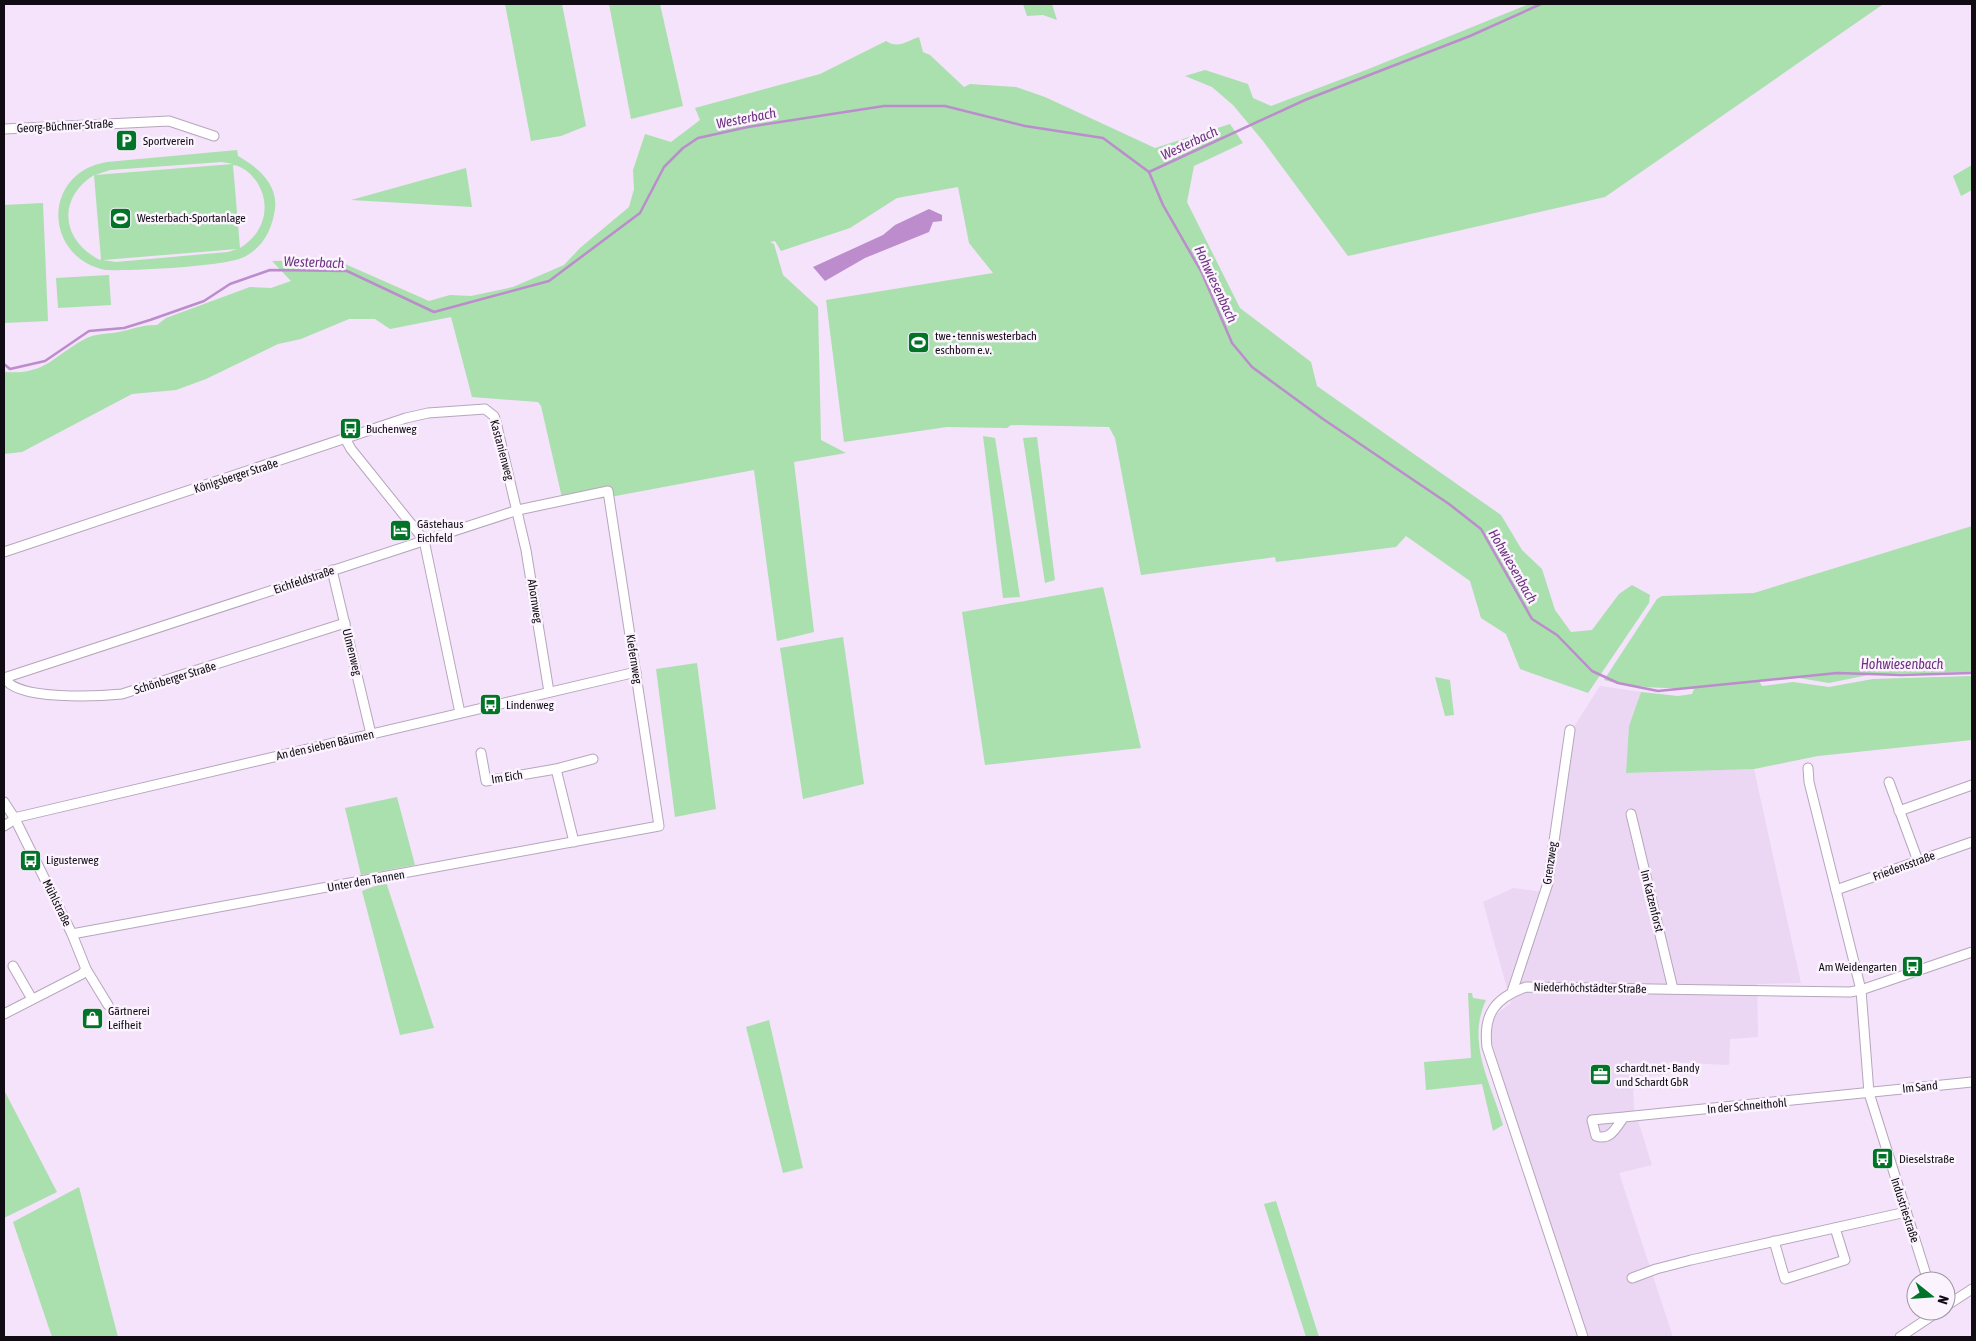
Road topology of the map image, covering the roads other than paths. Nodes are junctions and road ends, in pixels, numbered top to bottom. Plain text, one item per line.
1 (4, 129) edge
2 (214, 136) dead end
3 (470, 408) joint
4 (346, 440) junction
5 (608, 491) joint
6 (518, 510) junction
7 (424, 540) junction
8 (4, 552) edge
9 (332, 570) junction
10 (345, 623) junction
11 (636, 672) junction
12 (4, 678) edge
13 (549, 692) junction
14 (460, 713) junction
15 (1570, 730) dead end
16 (372, 734) junction
17 (481, 753) dead end
18 (593, 760) dead end
19 (1808, 768) dead end
20 (556, 769) junction
21 (1889, 782) dead end
22 (1972, 785) edge
23 (4, 802) edge
24 (1899, 811) junction
25 (1630, 814) dead end
26 (15, 819) junction
27 (4, 826) edge
28 (659, 826) joint
29 (574, 842) junction
30 (1972, 842) edge
31 (1918, 861) junction
32 (1836, 890) junction
33 (72, 934) junction
34 (1972, 952) edge
35 (13, 966) dead end
36 (86, 969) junction
37 (1673, 989) junction
38 (1861, 990) junction
39 (1512, 992) junction
40 (32, 1000) junction
41 (108, 1005) dead end
42 (4, 1014) edge
43 (1972, 1082) edge
44 (1869, 1093) junction
45 (1624, 1117) dead end
46 (1906, 1212) junction
47 (1835, 1228) junction
48 (1774, 1241) junction
49 (1925, 1271) edge
50 (1632, 1278) dead end
51 (1972, 1289) edge
52 (1956, 1300) edge
53 (1924, 1321) edge
54 (1583, 1337) edge
55 (1900, 1337) edge

1 - 2 street, Georg-Büchner-Straße
3 - 4 street, Königsberger Straße
3 - 6 street, Kastanienweg
4 - 7 street
4 - 8 street, Königsberger Straße
5 - 6 street, Eichfeldstraße
5 - 11 street, Kiefernweg
6 - 7 street, Eichfeldstraße
6 - 13 street, Ahornweg
7 - 9 street, Eichfeldstraße
7 - 14 street
9 - 10 street, Ulmenweg
9 - 12 street, Eichfeldstraße
10 - 12 street, Schönberger Straße
10 - 16 street, Ulmenweg
11 - 13 street, An den sieben Bäumen
11 - 28 street, Kiefernweg
13 - 14 street, An den sieben Bäumen
14 - 16 street, An den sieben Bäumen
15 - 39 street, Grenzweg
16 - 26 street, An den sieben Bäumen
17 - 20 street, Im Eich
18 - 20 street, Im Eich
19 - 32 street
20 - 29 street
21 - 24 street
22 - 24 street
23 - 26 street, Mühlstraße
24 - 31 street
25 - 37 street, Im Katzenforst
26 - 27 street
26 - 33 street, Mühlstraße
28 - 29 street, Unter den Tannen
29 - 33 street, Unter den Tannen
30 - 31 street, Friedensstraße
31 - 32 street, Friedensstraße
32 - 38 street
33 - 36 street, Mühlstraße
34 - 38 street, Niederhöchstädter Straße
35 - 40 street
36 - 40 street
36 - 41 street, Mühlstraße
37 - 38 street, Niederhöchstädter Straße
37 - 39 street, Niederhöchstädter Straße
38 - 44 street, Industriestraße
39 - 54 street, Niederhöchstädter Straße
40 - 42 street
43 - 44 street, Im Sand
44 - 45 street, In der Schneithohl
44 - 46 street, Industriestraße
46 - 47 street
46 - 49 street, Industriestraße
47 - 48 street
47 - 48 street
48 - 50 street
51 - 52 street
53 - 55 street

